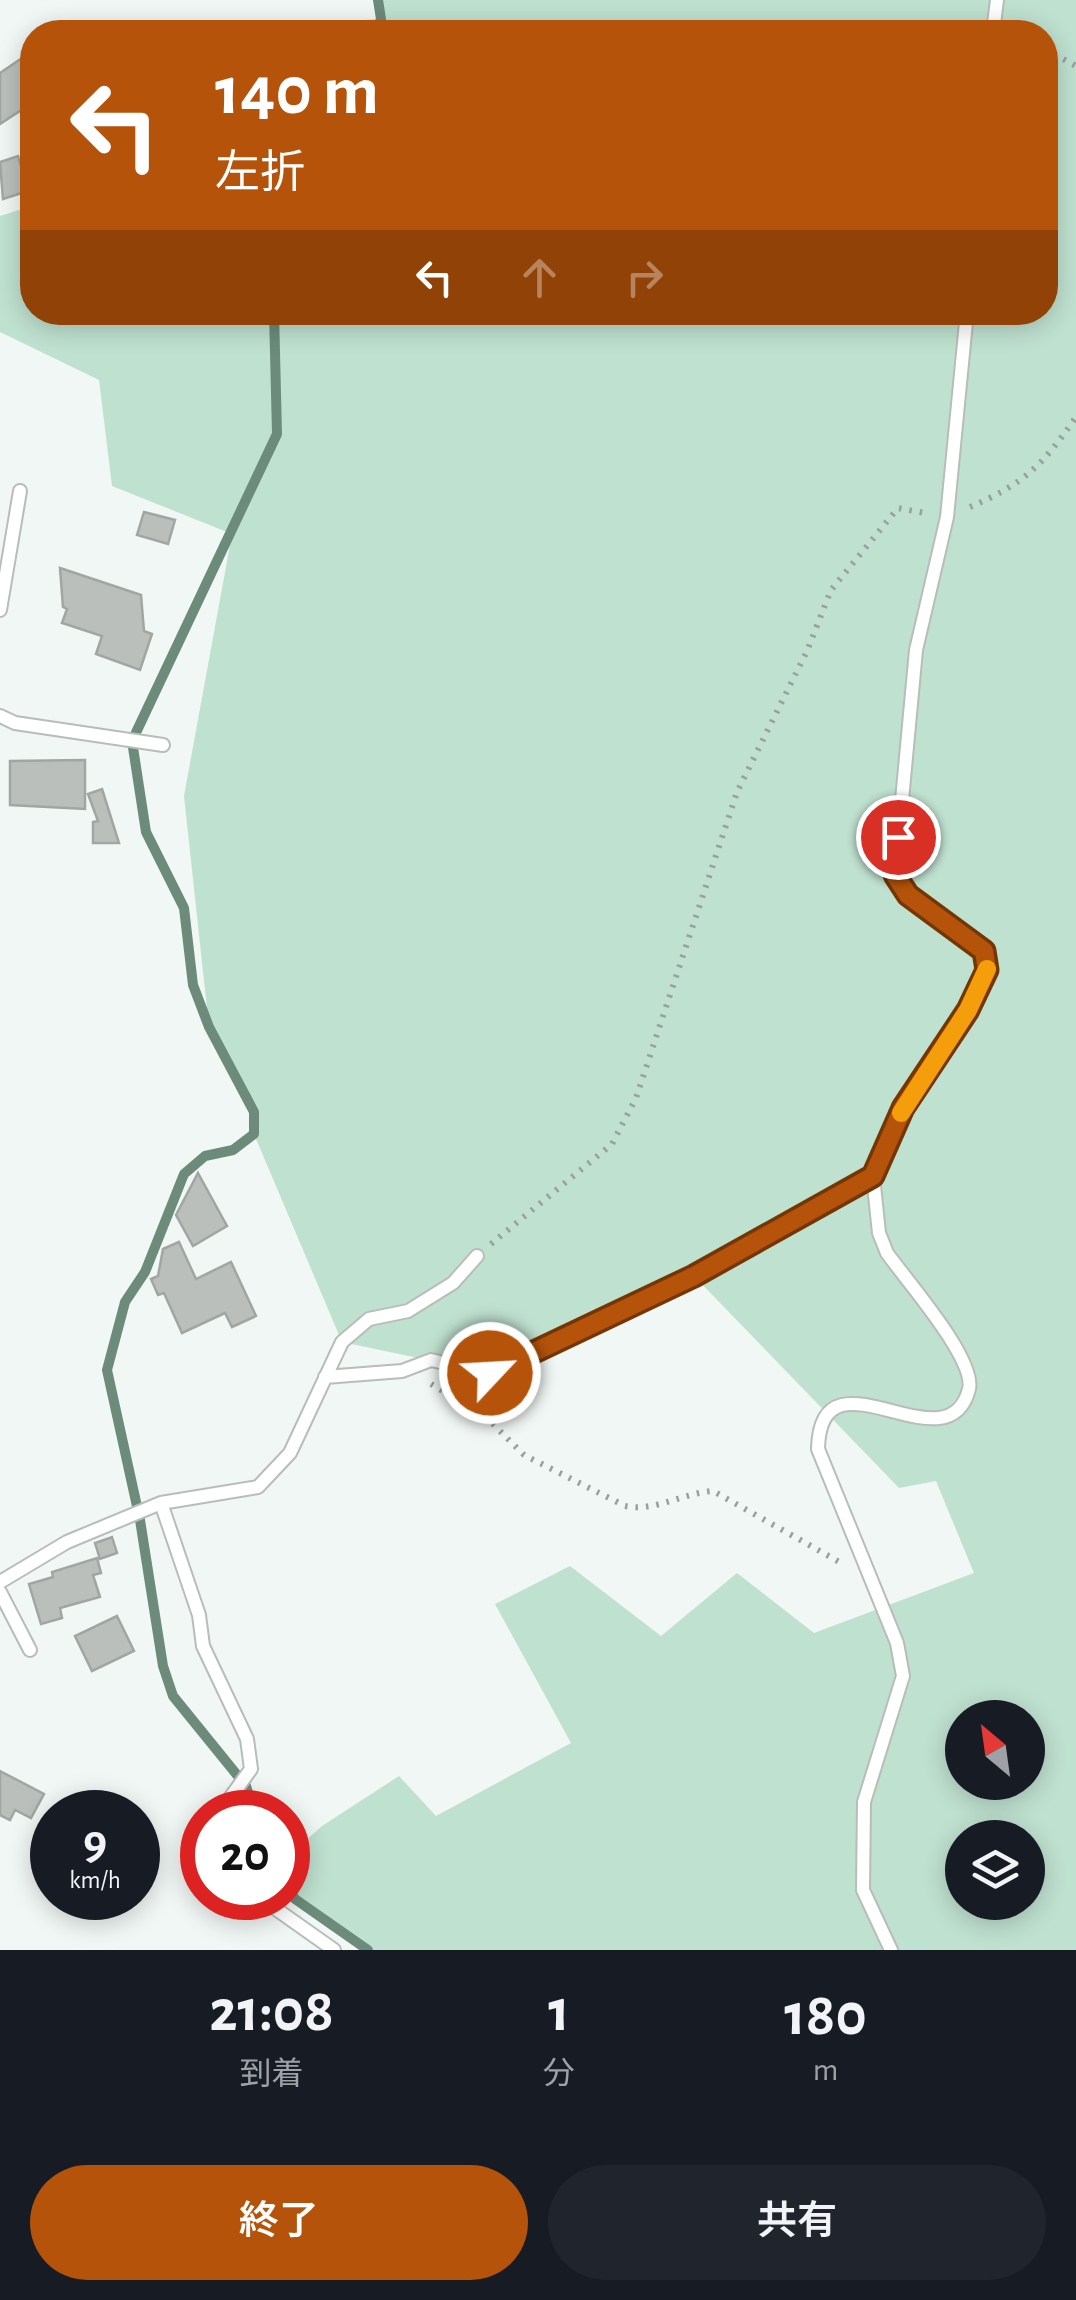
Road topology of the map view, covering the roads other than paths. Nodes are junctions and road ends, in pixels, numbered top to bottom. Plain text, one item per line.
1 (965, 325) edge
2 (20, 491) dead end
3 (0, 610) edge
4 (0, 716) edge
5 (163, 745) dead end
6 (873, 1176) junction
7 (476, 1256) road end
8 (325, 1377) junction
9 (155, 1505) junction
10 (0, 1582) edge
11 (0, 1592) edge
12 (30, 1650) dead end
13 (236, 1790) edge
14 (292, 1920) edge
15 (334, 1950) edge
16 (891, 1950) edge

1 - 6 lane
2 - 3 lane
4 - 5 lane
6 - 8 lane
6 - 16 lane
7 - 8 lane
8 - 9 lane
9 - 10 lane
9 - 13 lane
11 - 12 lane
14 - 15 lane

